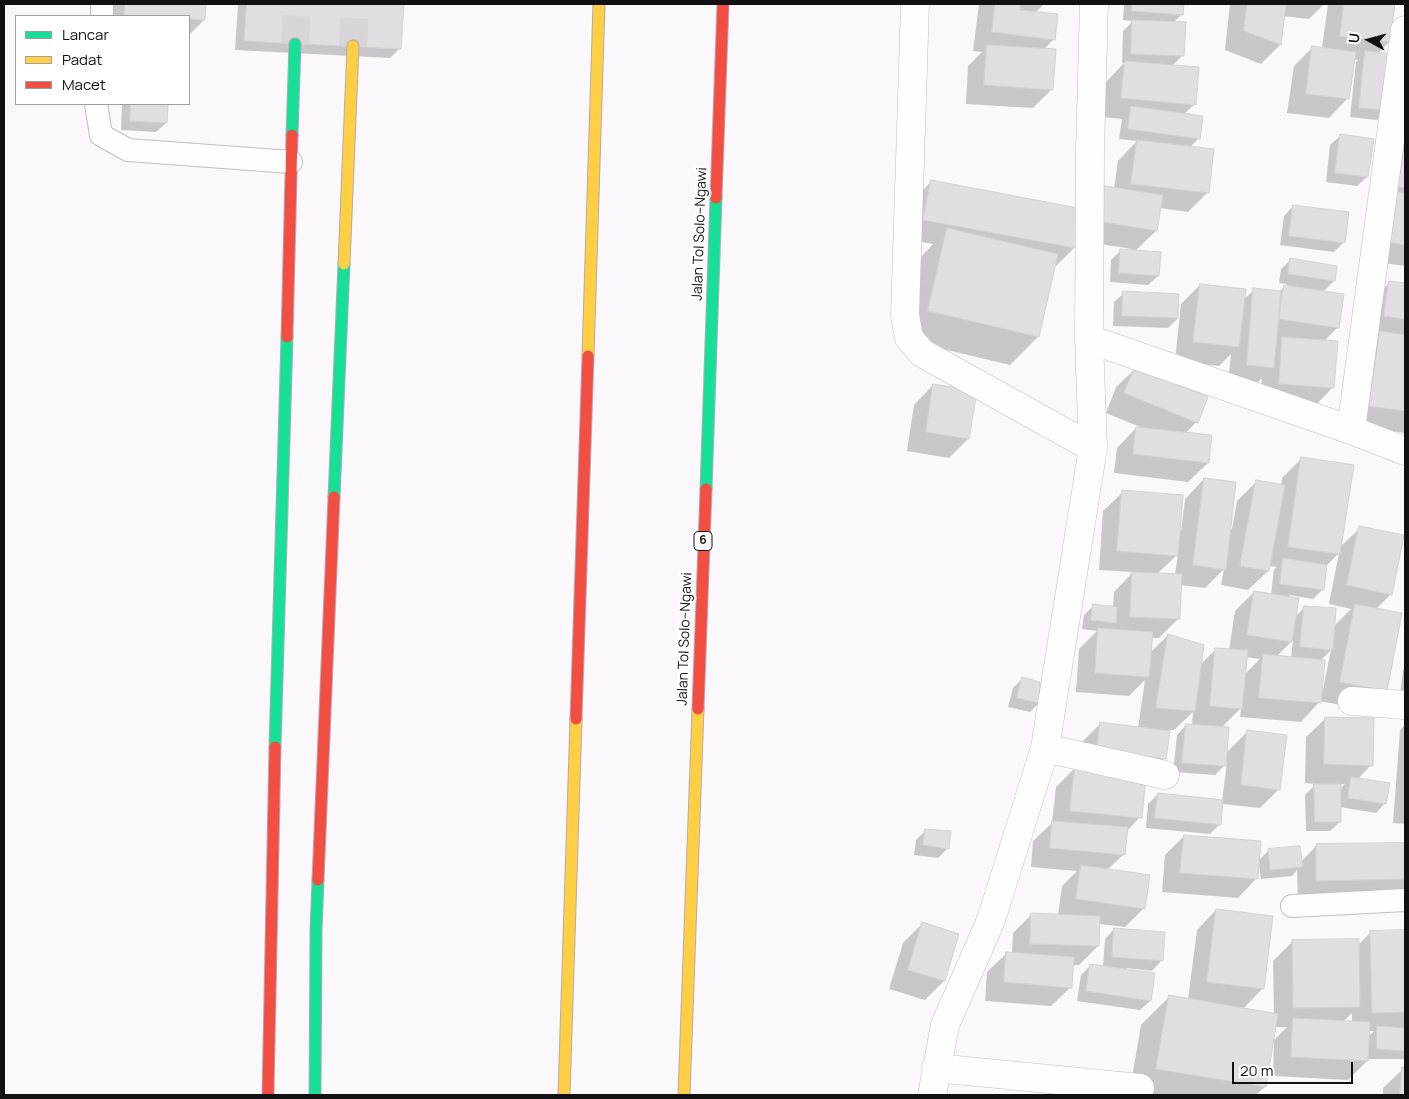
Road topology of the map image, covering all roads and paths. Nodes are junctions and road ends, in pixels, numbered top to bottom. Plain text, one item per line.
1 (599, 4) edge
2 (723, 4) edge
3 (915, 4) edge
4 (1094, 4) edge
5 (1405, 30) edge
6 (295, 44) tunnel mouth
7 (353, 46) tunnel mouth
8 (96, 105) edge
9 (291, 162) junction
10 (1089, 339) junction
11 (1351, 430) junction
12 (1093, 448) junction
13 (1405, 451) edge
14 (1352, 701) dead end
15 (1405, 705) edge
16 (1045, 748) junction
17 (1165, 776) dead end
18 (1405, 900) edge
19 (1292, 906) dead end
20 (936, 1068) junction
21 (1140, 1088) dead end
22 (268, 1095) edge
23 (315, 1095) edge
24 (564, 1095) edge
25 (684, 1095) edge
26 (932, 1095) edge

1 - 24 highway
2 - 25 highway, Jalan Tol Solo–Ngawi / 6
3 - 12 street
4 - 10 street
5 - 11 street
6 - 9 highway
7 - 23 highway
8 - 9 lane
9 - 22 highway
10 - 11 street
10 - 12 street
11 - 13 street
12 - 16 street
14 - 15 street
16 - 17 street
16 - 20 street
18 - 19 lane
20 - 21 street
20 - 26 street

